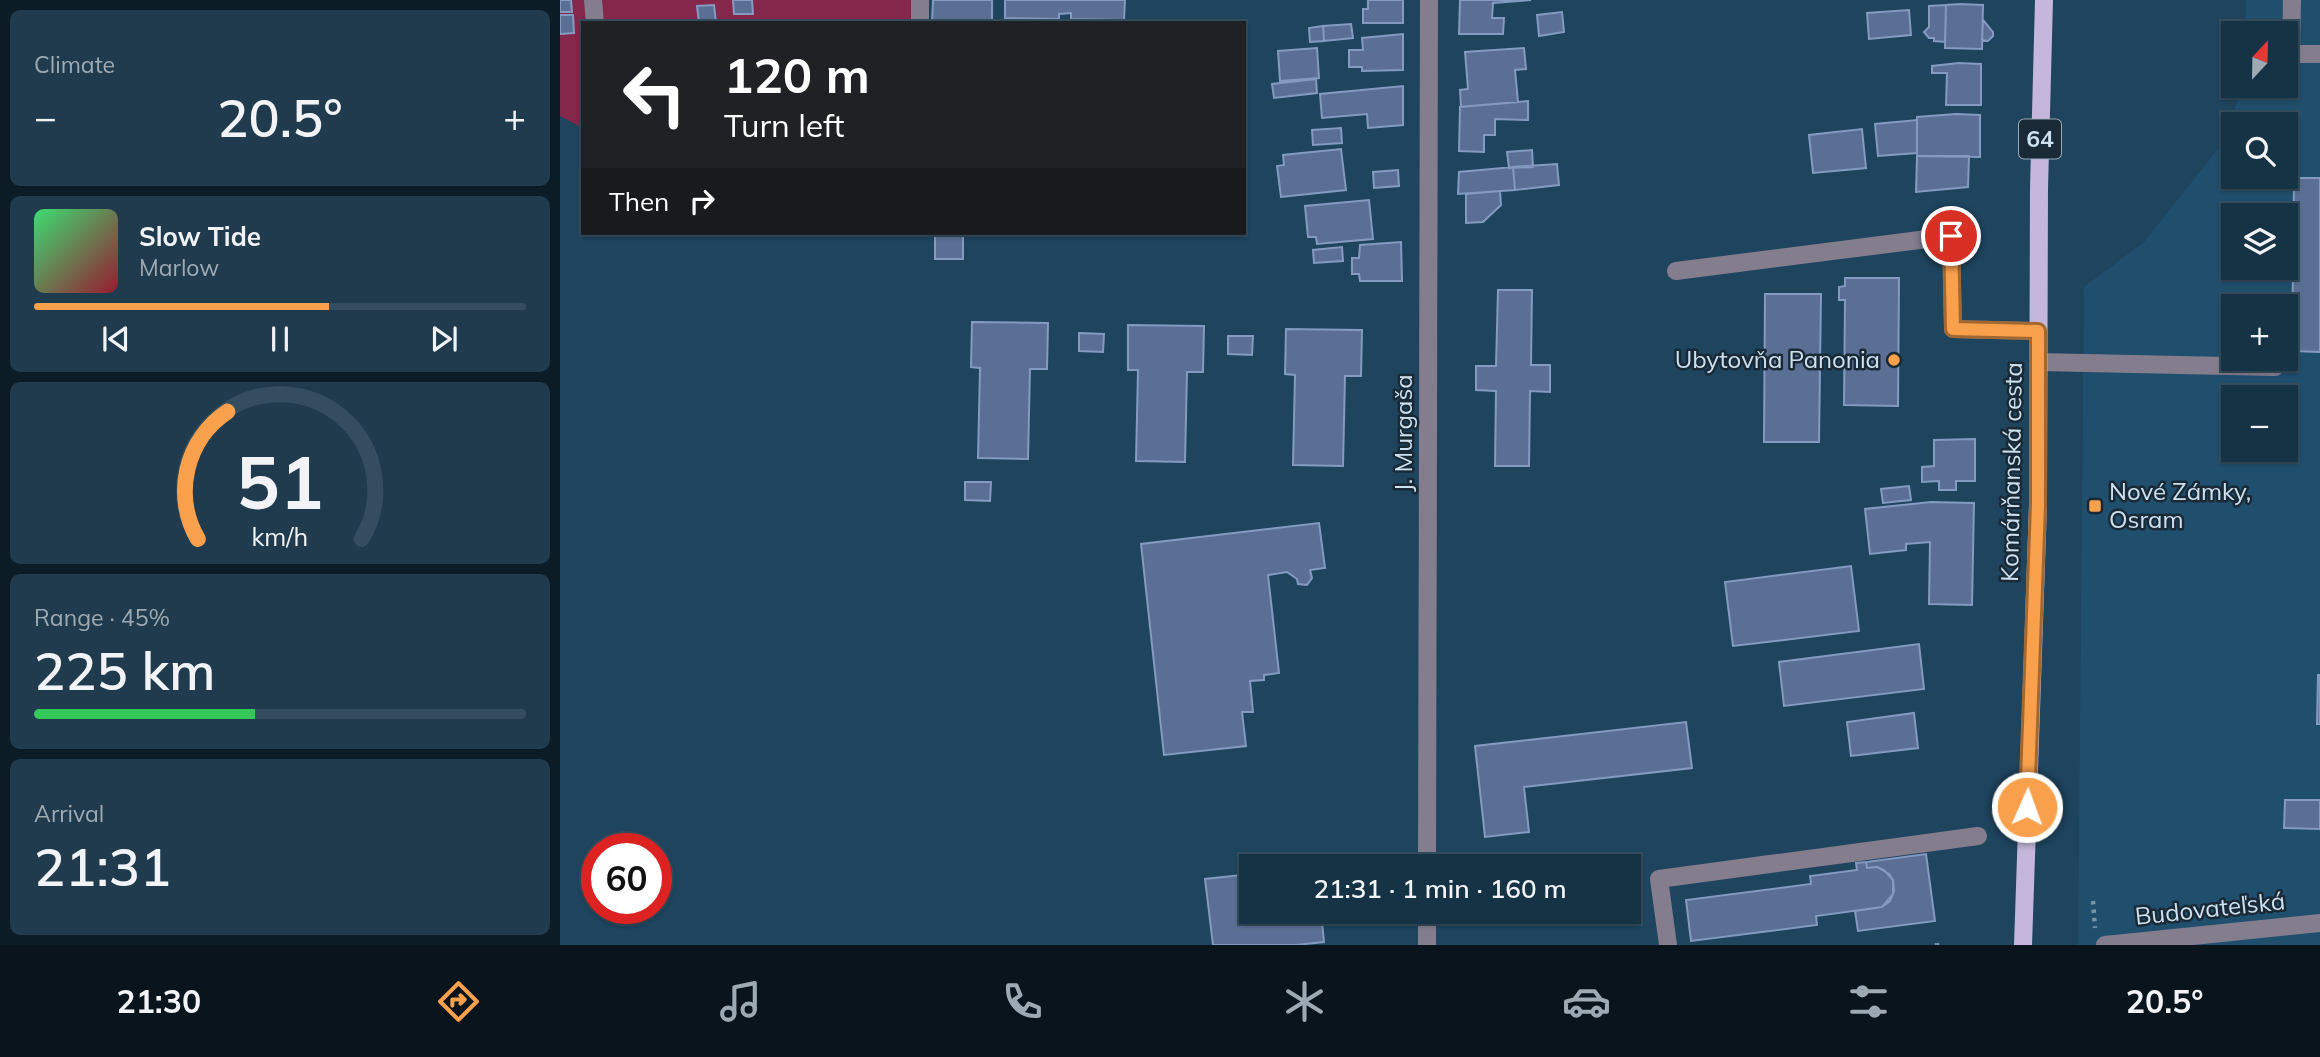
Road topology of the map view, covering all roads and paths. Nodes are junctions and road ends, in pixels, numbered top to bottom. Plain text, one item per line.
1 (593, 0) edge
2 (920, 0) edge
3 (1429, 0) edge
4 (2044, 0) edge
5 (2292, 0) edge
6 (595, 21) edge
7 (920, 21) edge
8 (2320, 54) edge
9 (1676, 271) dead end
10 (2038, 331) junction
11 (2038, 362) junction
12 (2221, 366) edge
13 (1978, 836) dead end
14 (1427, 854) edge
15 (2320, 923) edge
16 (1427, 924) edge
17 (2165, 941) edge
18 (1427, 945) edge
19 (1668, 945) edge
20 (2023, 945) edge
21 (2105, 945) edge

1 - 6 street
2 - 7 street
3 - 14 street, J. Murgaša
4 - 10 main road, Komárňanská cesta / 64
5 - 8 street
9 - 10 street
10 - 11 main road, Komárňanská cesta / 64
11 - 12 street
11 - 20 main road, Komárňanská cesta / 64
13 - 19 street
15 - 17 street, Budovateľská
16 - 18 street
17 - 21 street, Budovateľská

